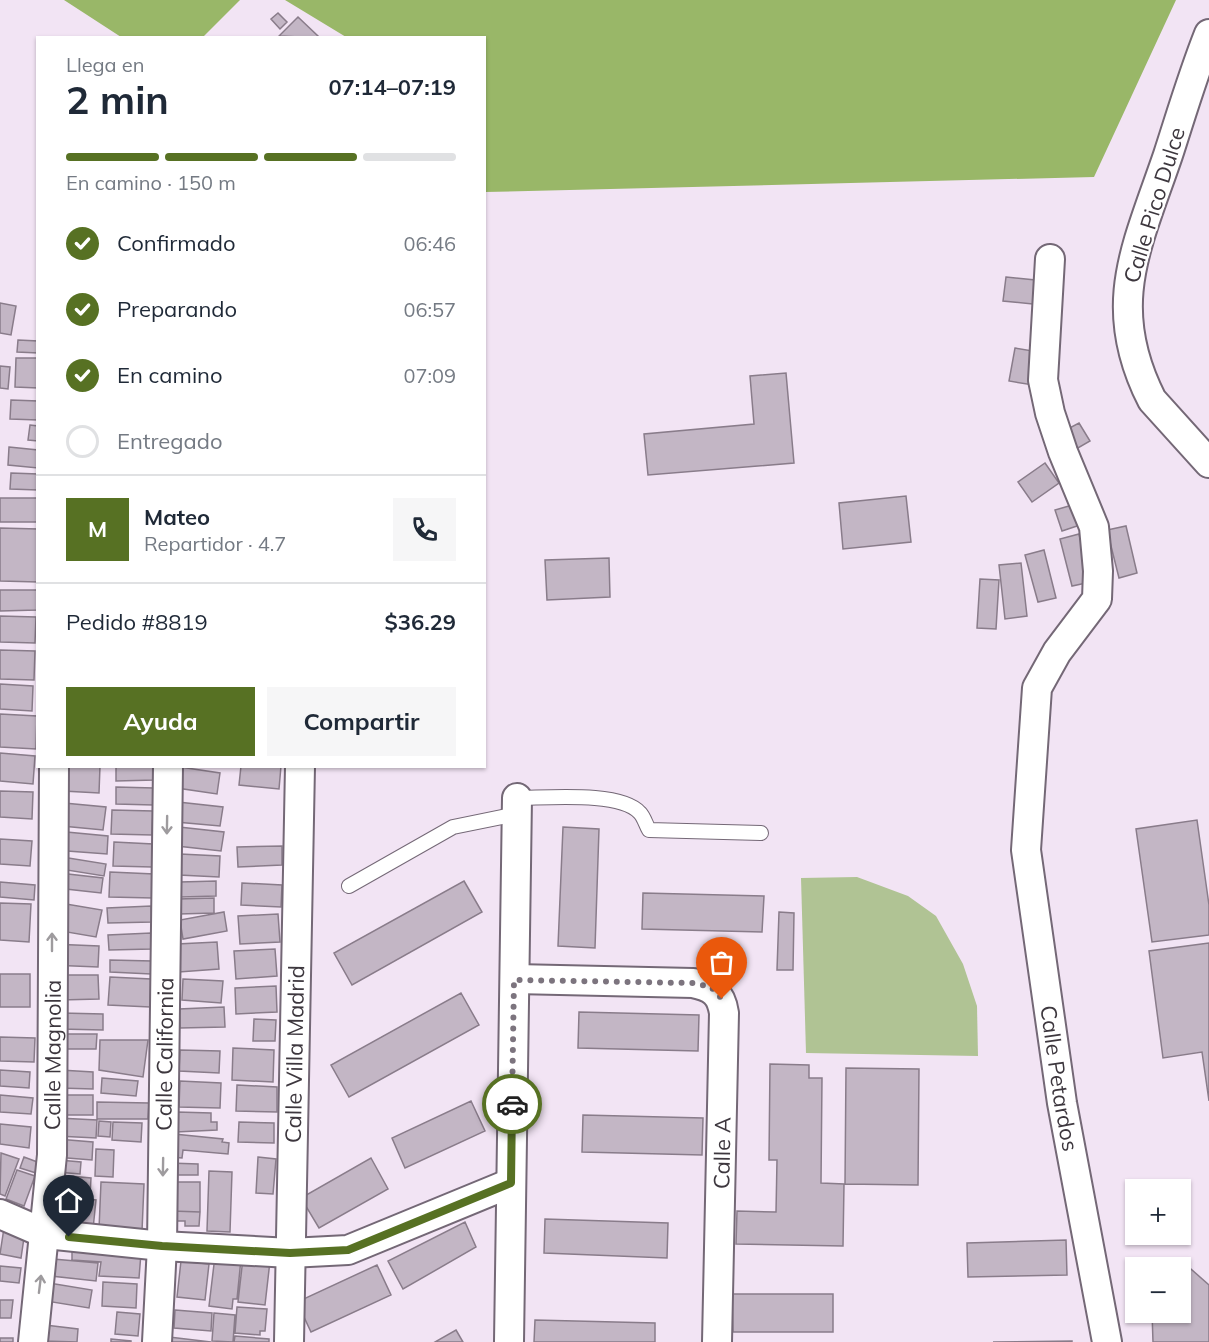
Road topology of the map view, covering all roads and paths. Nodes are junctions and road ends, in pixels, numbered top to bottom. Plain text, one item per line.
1 (1209, 34) edge
2 (1050, 259) dead end
3 (1209, 463) edge
4 (54, 768) edge
5 (168, 768) edge
6 (300, 768) edge
7 (517, 806) junction
8 (761, 832) dead end
9 (349, 886) dead end
10 (514, 980) junction
11 (511, 1183) junction
12 (0, 1214) edge
13 (45, 1234) junction
14 (162, 1246) junction
15 (290, 1253) junction
16 (33, 1342) edge
17 (157, 1342) edge
18 (289, 1342) edge
19 (509, 1342) edge
20 (717, 1342) edge
21 (1107, 1342) edge

1 - 3 street, Calle Pico Dulce
2 - 21 street, Calle Petardos
13 -> 4 street, Calle Magnolia
5 -> 14 street, Calle California
6 - 15 street, Calle Villa Madrid
7 - 8 lane
7 - 9 lane
7 - 10 street
10 - 11 street
10 - 20 street, Calle A
11 - 15 street
11 - 19 street
12 - 13 street
13 - 14 street
16 -> 13 street, Calle Magnolia
14 - 15 street
14 - 17 street, Calle California
15 - 18 street, Calle Villa Madrid

